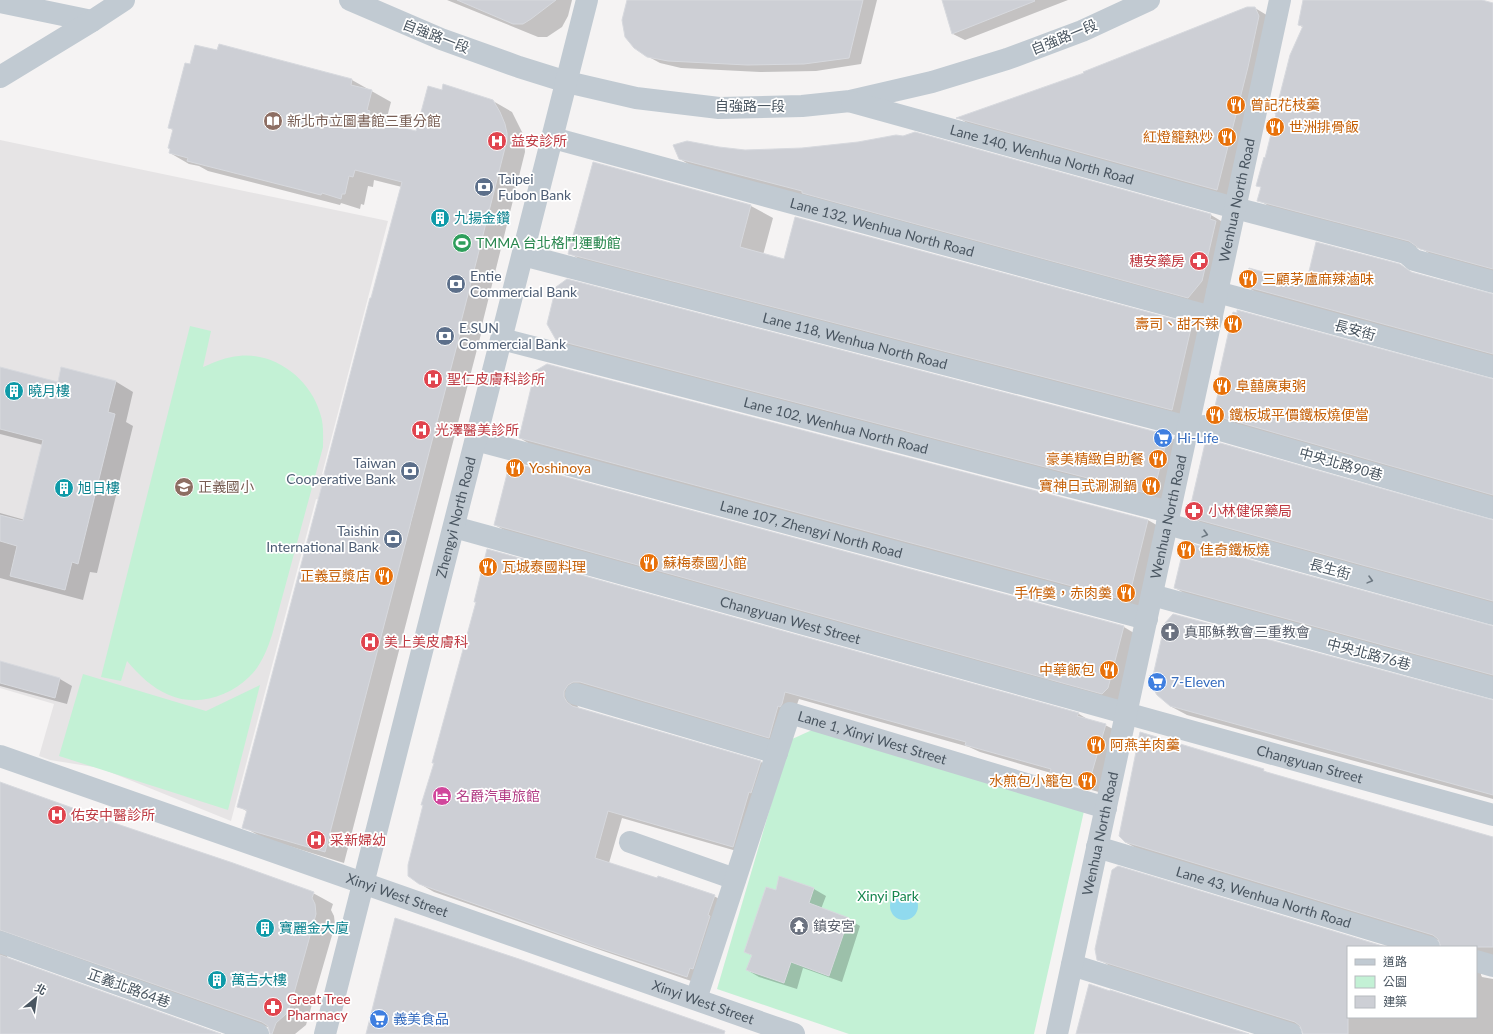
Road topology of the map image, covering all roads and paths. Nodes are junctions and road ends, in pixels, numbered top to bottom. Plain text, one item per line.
1 (124, 0) edge
2 (350, 0) edge
3 (587, 0) edge
4 (1149, 0) edge
5 (1280, 0) edge
6 (0, 2) edge
7 (92, 21) junction
8 (0, 77) edge
9 (567, 82) junction
10 (850, 101) junction
11 (553, 138) junction
12 (1235, 208) junction
13 (523, 255) junction
14 (1493, 282) edge
15 (1217, 292) junction
16 (1212, 317) junction
17 (502, 339) junction
18 (1493, 367) edge
19 (1188, 427) junction
20 (476, 440) junction
21 (1493, 508) edge
22 (1168, 518) junction
23 (454, 527) junction
24 (1152, 595) junction
25 (1493, 614) edge
26 (1147, 619) junction
27 (1493, 688) edge
28 (576, 694) dead end
29 (1126, 714) junction
30 (777, 753) junction
31 (0, 756) edge
32 (1106, 808) junction
33 (1493, 815) edge
34 (630, 842) dead end
35 (1097, 847) junction
36 (735, 879) junction
37 (364, 884) junction
38 (0, 942) edge
39 (1426, 946) edge
40 (1477, 961) edge
41 (1072, 965) junction
42 (1493, 966) edge
43 (696, 999) junction
44 (258, 1034) edge
45 (326, 1034) edge
46 (794, 1034) edge
47 (1057, 1034) edge
48 (1291, 1034) edge

1 - 7 street
2 - 9 street, 自強路一段
3 - 9 street, Zhengyi North Road
4 - 10 street, 自強路一段
5 - 12 street, Wenhua North Road
6 - 7 street
7 - 8 street
9 - 10 street, 自強路一段
9 - 11 street, Zhengyi North Road
10 - 12 street, Lane 140, Wenhua North Road
11 - 13 street, Zhengyi North Road
11 - 16 street, Lane 132, Wenhua North Road
12 - 14 street, Lane 140, Wenhua North Road
12 - 15 street, Wenhua North Road
13 - 17 street, Zhengyi North Road
13 - 19 street, Lane 118, Wenhua North Road
15 - 16 street, Wenhua North Road
15 - 18 street, 長安街
16 - 19 street, Wenhua North Road
17 - 20 street, Zhengyi North Road
17 - 22 street, Lane 102, Wenhua North Road
19 - 21 street, 中央北路90巷
19 - 22 street, Wenhua North Road
20 - 23 street, Zhengyi North Road
20 - 26 street, Lane 107, Zhengyi North Road
22 - 24 street, Wenhua North Road
22 -> 25 street, 長生街
23 - 29 street, Changyuan West Street
23 - 37 street, Zhengyi North Road
24 - 26 street, Wenhua North Road
24 - 27 street, 中央北路76巷
26 - 29 street, Wenhua North Road
28 - 30 street
29 - 32 street, Wenhua North Road
29 - 33 street, Changyuan Street
30 - 32 street, Lane 1, Xinyi West Street
30 - 36 street, Lane 1, Xinyi West Street
31 - 37 street, Xinyi West Street
32 - 35 street, Wenhua North Road
34 - 36 street
35 - 39 street, Lane 43, Wenhua North Road
35 - 41 street, Wenhua North Road
36 - 43 street, Lane 1, Xinyi West Street
37 - 43 street, Xinyi West Street
37 - 45 street, Zhengyi North Road
38 - 44 street, 正義北路64巷
40 - 42 street
41 - 47 street, Wenhua North Road
41 - 48 street
43 - 46 street, Xinyi West Street

